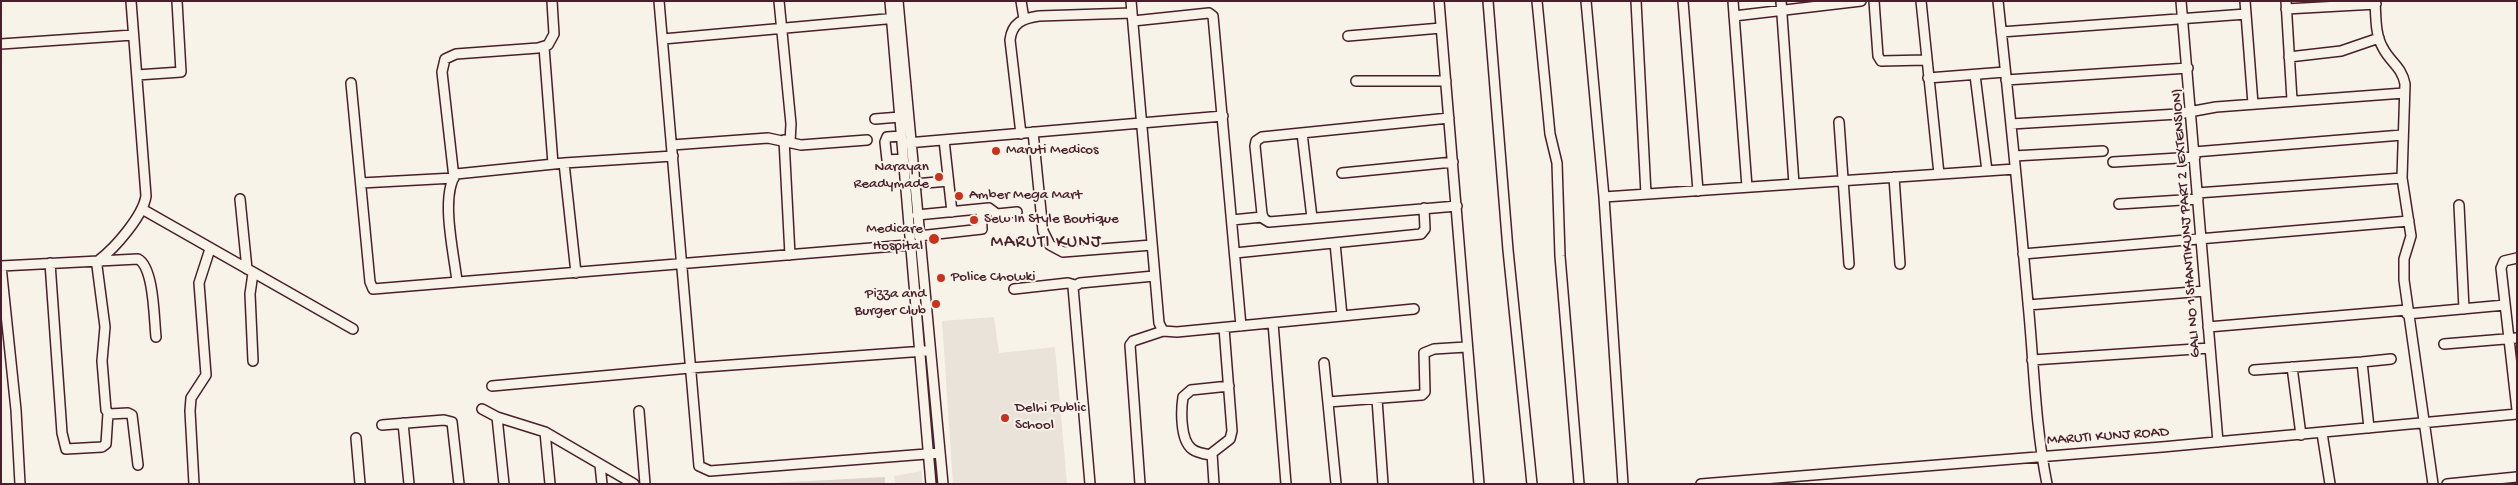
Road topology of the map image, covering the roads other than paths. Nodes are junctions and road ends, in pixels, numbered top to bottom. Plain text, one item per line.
1 (131, 1) edge
2 (177, 1) edge
3 (552, 1) edge
4 (659, 1) edge
5 (779, 1) edge
6 (890, 1) edge
7 (898, 1) edge
8 (1021, 1) edge
9 (1131, 1) edge
10 (1439, 1) edge
11 (1488, 1) edge
12 (1537, 1) edge
13 (1586, 1) edge
14 (1636, 1) edge
15 (1682, 1) edge
16 (1733, 1) edge
17 (1781, 1) edge
18 (1861, 1) edge
19 (1874, 1) edge
20 (1921, 1) edge
21 (1998, 1) edge
22 (2182, 1) edge
23 (2245, 1) edge
24 (2375, 3) edge
25 (2286, 5) edge
26 (1781, 11) junction
27 (2246, 14) junction
28 (1734, 16) junction
29 (1133, 17) junction
30 (896, 18) junction
31 (1024, 18) junction
32 (2183, 18) junction
33 (782, 28) junction
34 (1441, 28) junction
35 (2001, 32) junction
36 (133, 35) junction
37 (1348, 36) dead end
38 (2380, 38) junction
39 (663, 39) junction
40 (1, 44) edge
41 (544, 47) junction
42 (2289, 57) junction
43 (1926, 60) junction
44 (2188, 68) junction
45 (1975, 74) junction
46 (137, 75) junction
47 (2006, 76) junction
48 (1928, 78) junction
49 (1446, 80) junction
50 (1356, 82) dead end
51 (351, 83) dead end
52 (2404, 93) junction
53 (2292, 100) junction
54 (2253, 104) junction
55 (2192, 112) junction
56 (1223, 116) junction
57 (900, 117) junction
58 (1449, 118) junction
59 (875, 119) dead end
60 (1839, 122) dead end
61 (1142, 124) junction
62 (2011, 124) junction
63 (1033, 132) junction
64 (1302, 133) junction
65 (1021, 134) junction
66 (2402, 135) junction
67 (867, 140) dead end
68 (905, 140) junction
69 (944, 140) junction
70 (787, 141) junction
71 (672, 145) junction
72 (2103, 151) dead end
73 (2194, 155) junction
74 (673, 156) junction
75 (2014, 156) junction
76 (903, 159) junction
77 (1453, 162) junction
78 (2113, 162) dead end
79 (564, 163) junction
80 (553, 164) junction
81 (2015, 169) junction
82 (1987, 171) junction
83 (1342, 172) dead end
84 (1939, 174) junction
85 (1894, 177) junction
86 (454, 178) junction
87 (2402, 178) junction
88 (948, 181) junction
89 (1844, 181) junction
90 (361, 183) junction
91 (915, 184) junction
92 (1794, 184) junction
93 (1747, 188) junction
94 (1698, 191) junction
95 (1646, 194) junction
96 (2198, 196) junction
97 (1604, 197) junction
98 (240, 199) dead end
99 (2119, 204) dead end
100 (2458, 205) dead end
101 (1457, 206) junction
102 (1424, 208) junction
103 (142, 209) junction
104 (980, 209) junction
105 (952, 212) junction
106 (1018, 212) dead end
107 (918, 215) junction
108 (1262, 217) junction
109 (1312, 218) junction
110 (1232, 220) junction
111 (2409, 222) junction
112 (920, 240) junction
113 (2201, 240) junction
114 (1335, 243) junction
115 (910, 245) junction
116 (1152, 245) junction
117 (210, 249) junction
118 (1235, 253) junction
119 (2023, 254) junction
120 (790, 255) junction
121 (2517, 258) edge
122 (98, 260) junction
123 (50, 263) junction
124 (681, 264) junction
125 (1849, 264) dead end
126 (1900, 264) dead end
127 (1, 266) edge
128 (250, 271) junction
129 (576, 273) junction
130 (1154, 276) junction
131 (457, 280) junction
132 (1075, 285) junction
133 (1014, 289) dead end
134 (2205, 291) junction
135 (2028, 305) junction
136 (2504, 305) junction
137 (1414, 309) dead end
138 (2464, 309) junction
139 (2407, 312) junction
140 (1342, 316) junction
141 (1273, 323) junction
142 (1241, 326) junction
143 (2208, 327) junction
144 (353, 328) dead end
145 (1224, 328) junction
146 (1163, 331) junction
147 (156, 337) dead end
148 (2513, 339) edge
149 (2444, 344) dead end
150 (1466, 347) junction
151 (2210, 348) junction
152 (920, 351) junction
153 (930, 351) junction
154 (2391, 359) dead end
155 (2032, 360) junction
156 (253, 361) dead end
157 (2362, 362) junction
158 (1324, 363) dead end
159 (2292, 367) junction
160 (690, 368) junction
161 (2254, 370) dead end
162 (492, 386) dead end
163 (1228, 386) junction
164 (1377, 399) junction
165 (1328, 402) junction
166 (482, 409) dead end
167 (2517, 410) edge
168 (639, 411) dead end
169 (108, 413) junction
170 (2517, 414) edge
171 (497, 417) junction
172 (2424, 422) junction
173 (403, 423) junction
174 (382, 425) dead end
175 (2369, 428) junction
176 (546, 432) junction
177 (2322, 432) junction
178 (2301, 434) junction
179 (356, 438) dead end
180 (2218, 442) junction
181 (928, 453) junction
182 (939, 453) junction
183 (1211, 455) junction
184 (2040, 456) junction
185 (138, 465) dead end
186 (600, 466) junction
187 (2517, 477) edge
188 (20, 484) edge
189 (194, 484) edge
190 (360, 484) edge
191 (409, 484) edge
192 (459, 484) edge
193 (504, 484) edge
194 (550, 484) edge
195 (602, 484) edge
196 (634, 484) edge
197 (645, 484) edge
198 (931, 484) edge
199 (943, 484) edge
200 (1090, 484) edge
201 (1140, 484) edge
202 (1214, 484) edge
203 (1286, 484) edge
204 (1336, 484) edge
205 (1383, 484) edge
206 (1479, 484) edge
207 (1532, 484) edge
208 (1579, 484) edge
209 (1623, 484) edge
210 (1701, 484) edge
211 (2047, 484) edge
212 (2330, 484) edge
213 (2433, 484) edge
214 (2447, 484) edge

1 - 36 street
2 - 46 street
3 - 41 street
4 - 39 street
5 - 33 street
6 - 30 street
7 - 30 street
8 - 31 street
9 - 29 street
10 - 34 street
11 - 207 street
12 - 208 street
13 - 97 street
14 - 95 street
15 - 94 street
16 - 28 street
17 - 26 street
18 - 26 street
19 - 43 street
20 - 43 street
21 - 35 street
22 - 32 street, GALI NO 1 SHANTIKUNJ PART 2 (EXTENSION)
23 - 27 street
24 - 25 street
24 - 38 street
25 - 42 street
26 - 28 street
26 - 92 street
27 - 32 street
27 - 54 street
28 - 93 street
29 - 31 street
29 - 56 street
29 - 61 street
30 - 33 street
30 - 57 street
30 - 68 street
31 - 65 street
32 - 35 street
32 - 44 street, GALI NO 1 SHANTIKUNJ PART 2 (EXTENSION)
33 - 39 street
33 - 70 street
34 - 37 street
34 - 49 street
35 - 47 street
36 - 40 street
36 - 46 street
38 - 42 street
38 - 52 street
39 - 71 street
41 - 80 street
41 - 86 street
42 - 53 street
43 - 48 street
44 - 47 street
44 - 55 street, GALI NO 1 SHANTIKUNJ PART 2 (EXTENSION)
45 - 47 street
45 - 48 street
45 - 82 street
46 - 103 street
47 - 62 street
48 - 84 street
49 - 50 street
49 - 58 street
51 - 90 street
52 - 53 street
52 - 66 street
53 - 54 street
54 - 55 street
55 - 62 street
55 - 73 street, GALI NO 1 SHANTIKUNJ PART 2 (EXTENSION)
56 - 61 street
56 - 110 street
57 - 59 street
57 - 68 street
58 - 64 street
58 - 77 street
60 - 89 street
61 - 63 street
61 - 116 street
62 - 75 street
63 - 65 street
63 - 116 street
64 - 108 street
64 - 109 street
65 - 69 street
66 - 73 street
66 - 87 street
67 - 70 street
68 - 69 street
68 - 76 street
68 - 76 street
68 - 91 street
69 - 88 street
70 - 71 street
70 - 120 street
71 - 74 street
72 - 75 street
73 - 78 street
73 - 96 street, GALI NO 1 SHANTIKUNJ PART 2 (EXTENSION)
74 - 79 street
74 - 124 street
75 - 81 street
76 - 115 street
77 - 83 street
77 - 101 street
79 - 80 street
79 - 129 street
80 - 86 street
81 - 82 street
81 - 119 street
82 - 84 street
84 - 85 street
85 - 89 street
85 - 126 street
86 - 90 street
86 - 131 street
87 - 96 street
87 - 111 street
88 - 91 street
88 - 105 street
89 - 92 street
89 - 125 street
90 - 131 street
91 - 107 street
92 - 93 street
93 - 94 street
94 - 95 street
95 - 97 street
96 - 99 street
96 - 113 street, GALI NO 1 SHANTIKUNJ PART 2 (EXTENSION)
97 - 209 street
98 - 128 street
100 - 138 street
101 - 102 street
101 - 150 street
102 - 109 street
102 - 114 street
103 - 117 street
103 - 122 street
104 - 105 street
104 - 106 street
104 - 112 street
105 - 107 street
107 - 112 street
108 - 109 street
108 - 110 street
110 - 118 street
111 - 113 street
111 - 139 street
112 - 115 street
112 - 153 street
113 - 119 street
113 - 134 street, GALI NO 1 SHANTIKUNJ PART 2 (EXTENSION)
114 - 118 street
114 - 140 street
115 - 120 street
115 - 152 street
116 - 130 street
117 - 128 street
117 - 189 street
118 - 142 street
119 - 135 street
120 - 124 street
121 - 136 street
122 - 123 street
122 - 147 street
122 - 169 street
123 - 127 street
123 - 169 street
124 - 129 street
124 - 160 street
127 - 188 street
128 - 144 street
128 - 156 street
129 - 131 street
130 - 132 street
130 - 146 street
132 - 133 street
132 - 200 street
134 - 135 street
134 - 143 street, GALI NO 1 SHANTIKUNJ PART 2 (EXTENSION)
135 - 155 street
136 - 138 street
136 - 148 street
137 - 140 street
138 - 139 street
139 - 143 street
139 - 172 street
140 - 141 street
141 - 142 street
141 - 203 street
142 - 145 street
143 - 151 street, GALI NO 1 SHANTIKUNJ PART 2 (EXTENSION)
145 - 146 street
145 - 163 street
146 - 201 street
148 - 149 street
148 - 167 street
150 - 164 street
150 - 206 street
151 - 155 street
151 - 180 street, GALI NO 1 SHANTIKUNJ PART 2 (EXTENSION)
152 - 153 street
152 - 160 street
152 - 181 street
153 - 182 street
154 - 157 street
155 - 184 street
157 - 159 street
157 - 175 street
158 - 165 street
159 - 161 street
159 - 178 street
160 - 162 street
160 - 181 street
163 - 183 street
163 - 183 street
164 - 165 street
164 - 205 street
165 - 204 street
166 - 171 street
168 - 197 street
169 - 185 street
170 - 172 street, MARUTI KUNJ ROAD
171 - 176 street
171 - 193 street
172 - 175 street, MARUTI KUNJ ROAD
172 - 213 street
173 - 174 street
173 - 191 street
173 - 192 street
175 - 177 street, MARUTI KUNJ ROAD
176 - 186 street
176 - 194 street
177 - 178 street, MARUTI KUNJ ROAD
177 - 212 street
178 - 180 street, MARUTI KUNJ ROAD
179 - 190 street
180 - 184 street, MARUTI KUNJ ROAD
181 - 182 street
181 - 198 street
182 - 199 street
183 - 202 street
184 - 210 street, MARUTI KUNJ ROAD
184 - 211 street
186 - 195 street
186 - 196 street
187 - 214 street

